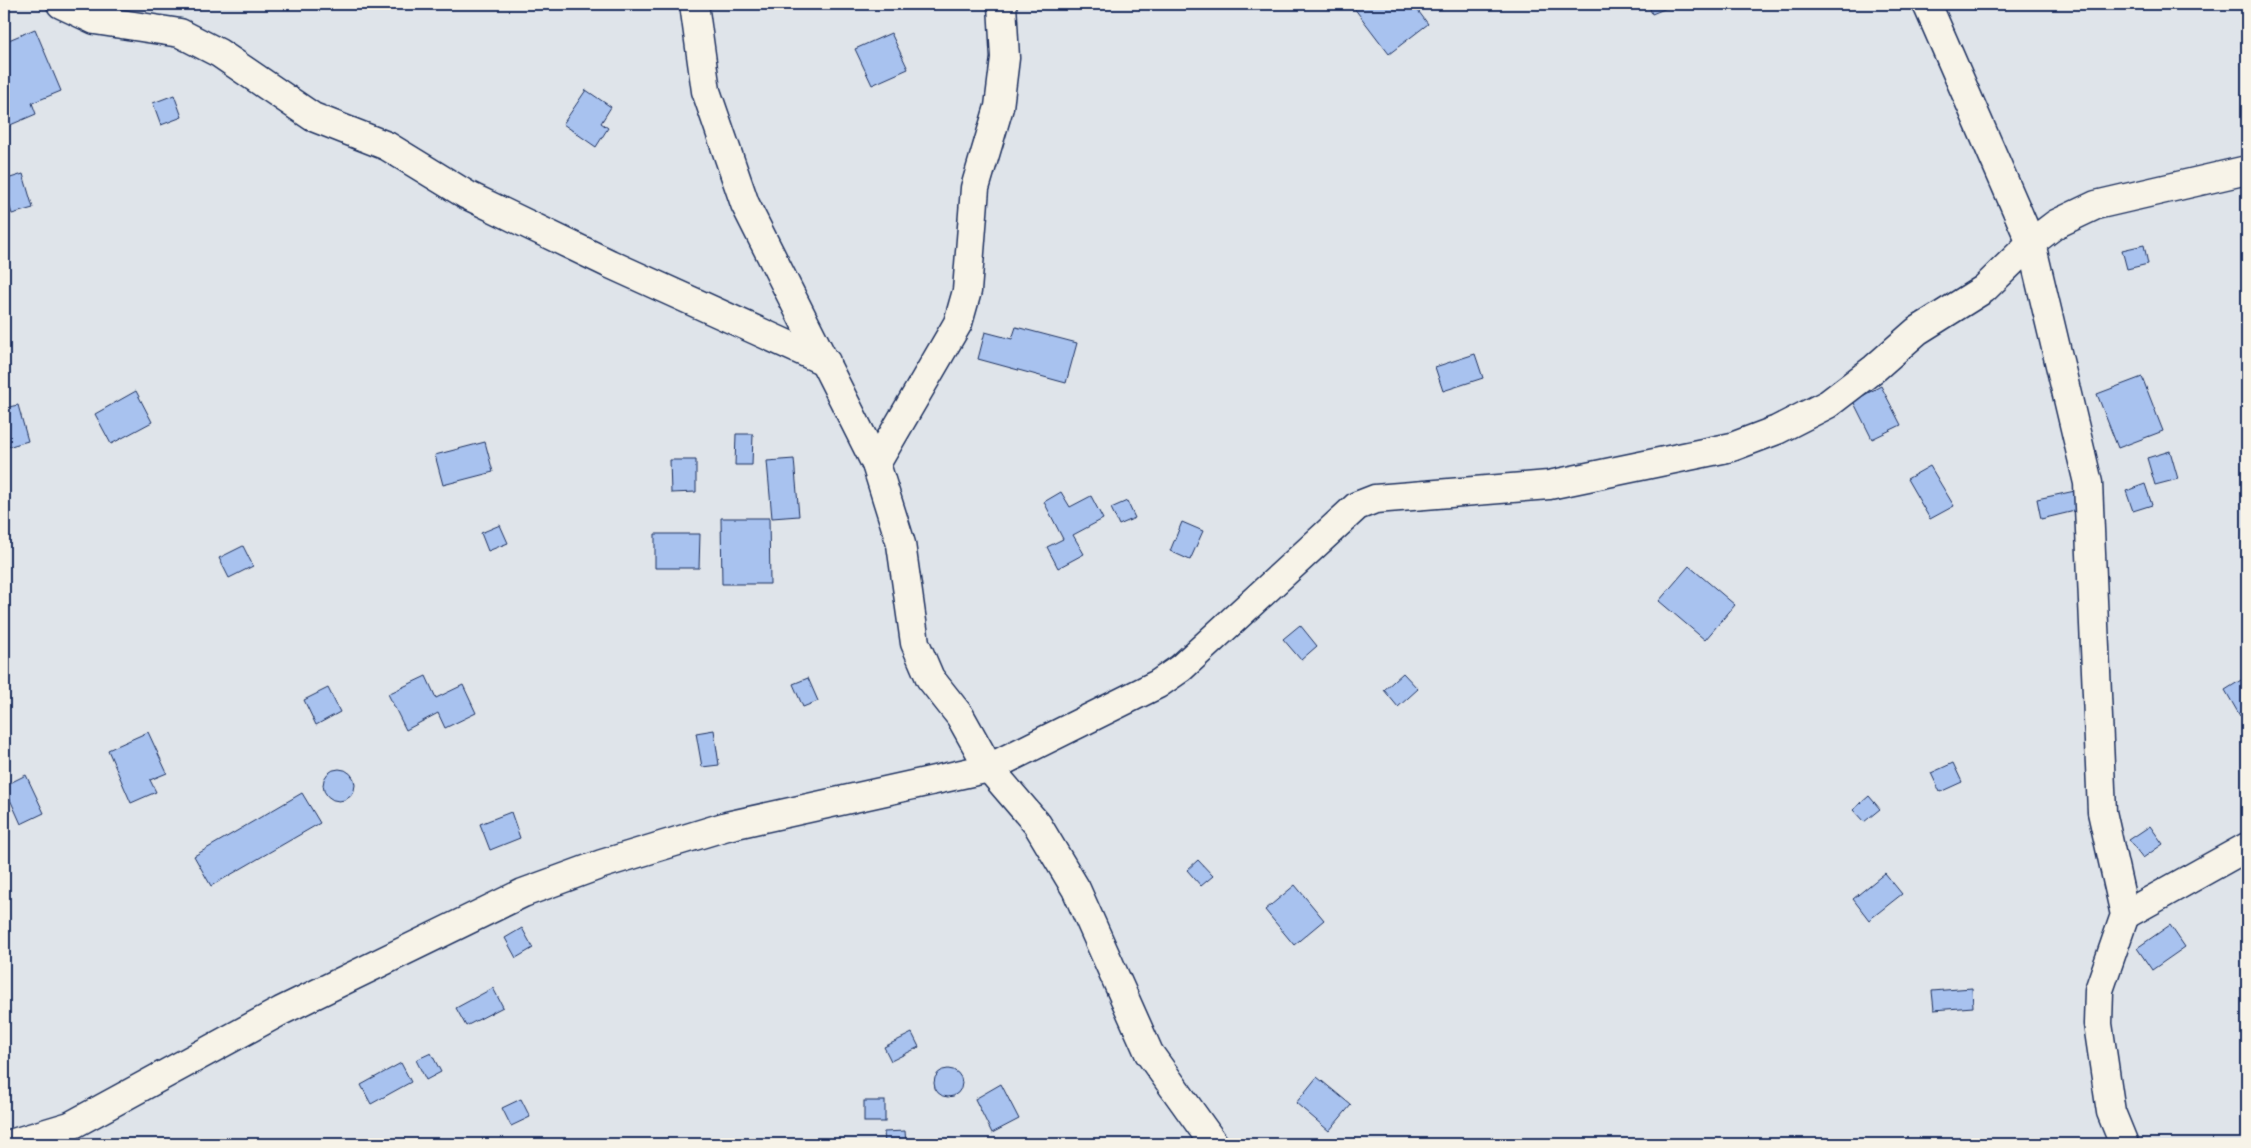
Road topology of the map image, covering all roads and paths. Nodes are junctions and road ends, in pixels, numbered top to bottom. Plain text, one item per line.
1 (61, 4) edge
2 (694, 4) edge
3 (1002, 4) edge
4 (1927, 4) edge
5 (2247, 170) edge
6 (2031, 243) junction
7 (826, 362) junction
8 (876, 464) junction
9 (989, 768) junction
10 (2247, 846) edge
11 (2125, 915) junction
12 (64, 1135) edge
13 (10, 1144) edge
14 (1214, 1144) edge
15 (2124, 1144) edge

1 - 7 street
2 - 7 street
3 - 8 street
4 - 6 street
5 - 6 street
6 - 9 street
6 - 11 street
7 - 8 street
8 - 9 street
9 - 12 street
9 - 14 street
10 - 11 street
11 - 15 street
12 - 13 street

